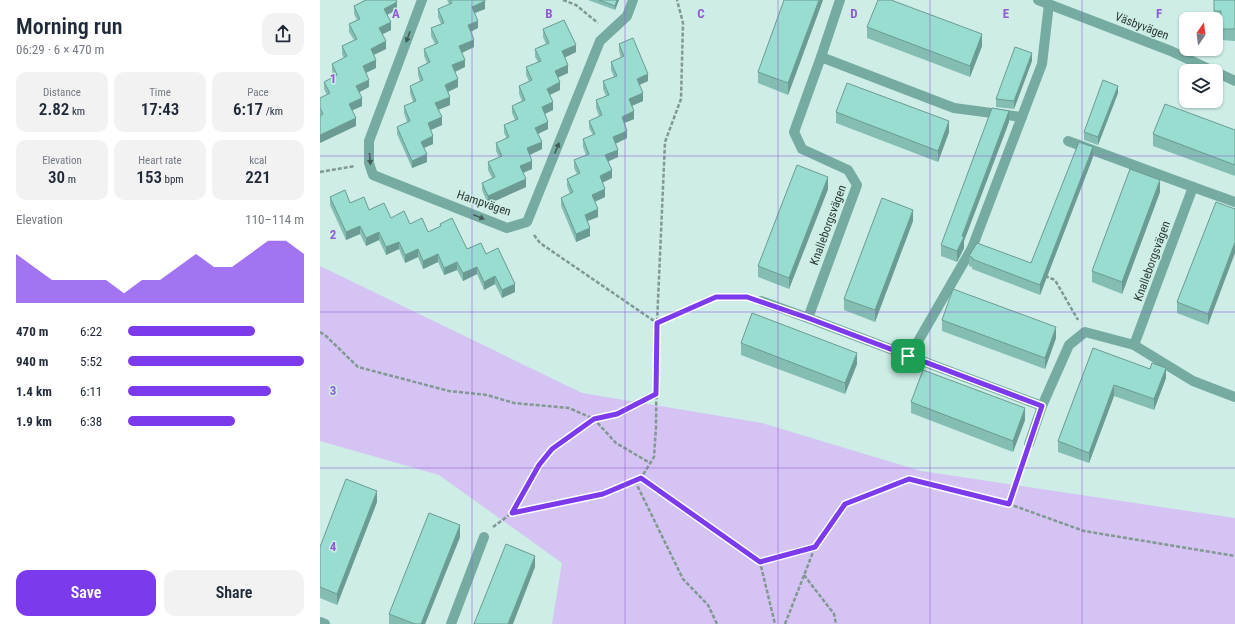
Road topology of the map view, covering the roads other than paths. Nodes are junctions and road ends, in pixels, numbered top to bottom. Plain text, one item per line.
1 (422, 0) edge
2 (633, 0) edge
3 (840, 0) edge
4 (1042, 1) edge
5 (821, 57) junction
6 (1198, 64) edge
7 (1223, 75) edge
8 (1235, 81) edge
9 (1022, 117) junction
10 (1068, 141) dead end
11 (1193, 187) junction
12 (1235, 202) edge
13 (761, 301) road end
14 (808, 318) junction
15 (1134, 345) junction
16 (908, 356) junction
17 (1235, 397) edge
18 (1042, 406) junction
19 (1029, 444) road end
20 (484, 537) road end
21 (320, 622) edge
22 (325, 624) edge
23 (451, 624) edge

1 -> 2 street, Hampvägen
3 - 5 street, Knalleborgsvägen
4 - 6 street, Väsbyvägen
4 - 9 street
5 - 9 street
5 - 14 street, Knalleborgsvägen
7 - 8 street
9 - 16 street
10 - 11 street
11 - 12 street
11 - 15 street, Knalleborgsvägen
13 - 14 street
14 - 16 street
15 - 17 street
15 - 18 street
16 - 18 street
18 - 19 street
20 - 23 street
21 - 22 street

